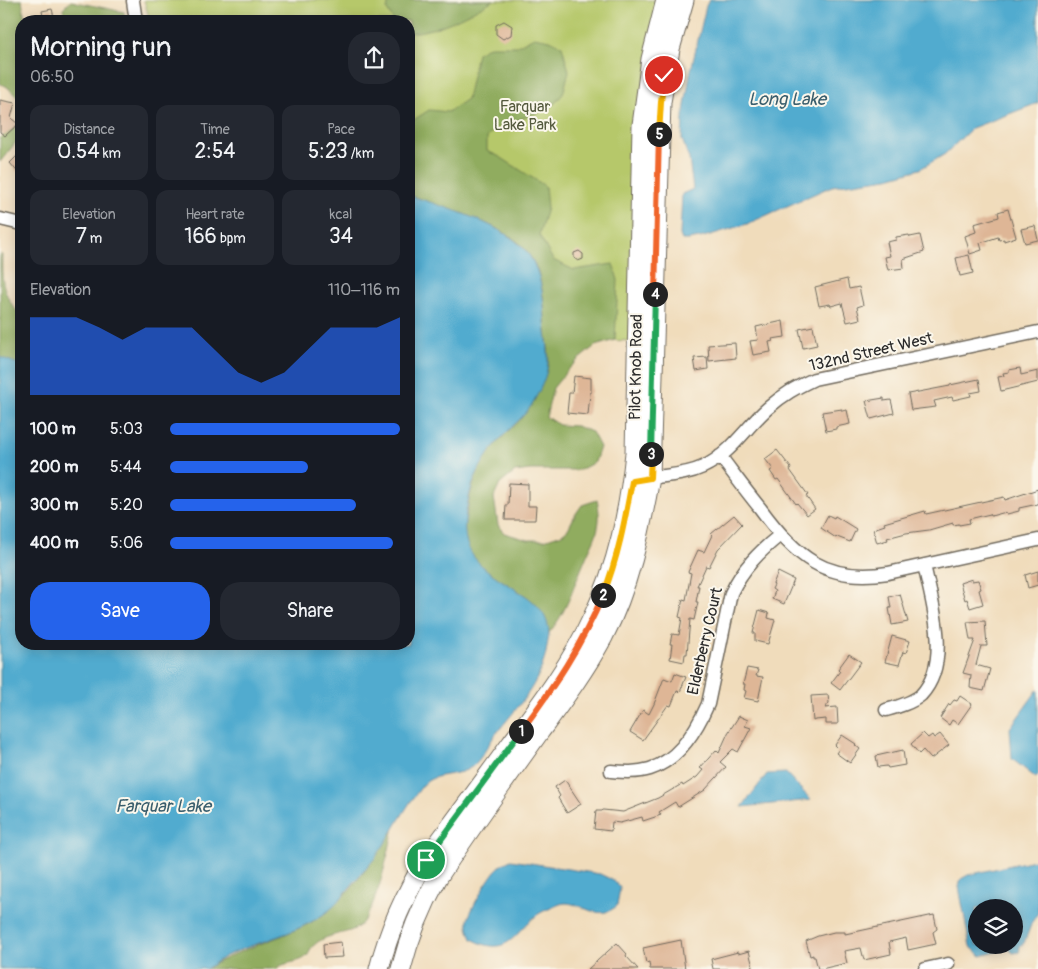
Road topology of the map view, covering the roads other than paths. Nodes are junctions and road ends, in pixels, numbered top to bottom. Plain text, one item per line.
1 (135, 0) edge
2 (666, 0) edge
3 (684, 0) edge
4 (136, 15) edge
5 (0, 219) edge
6 (15, 223) edge
7 (1038, 332) edge
8 (720, 456) junction
9 (641, 480) junction
10 (780, 536) junction
11 (1038, 540) edge
12 (924, 565) junction
13 (886, 710) dead end
14 (611, 771) dead end
15 (948, 964) dead end
16 (379, 969) edge
17 (401, 969) edge
18 (925, 969) edge

1 - 4 street
2 - 9 main road, Pilot Knob Road
3 - 9 main road, Pilot Knob Road
5 - 6 street
7 - 8 street, 132nd Street West
8 - 9 street, 132nd Street West
8 - 10 street
9 - 16 main road, Pilot Knob Road
9 - 17 main road, Pilot Knob Road
10 - 12 street
10 - 14 street, Elderberry Court
11 - 12 street
12 - 13 street
15 - 18 street

